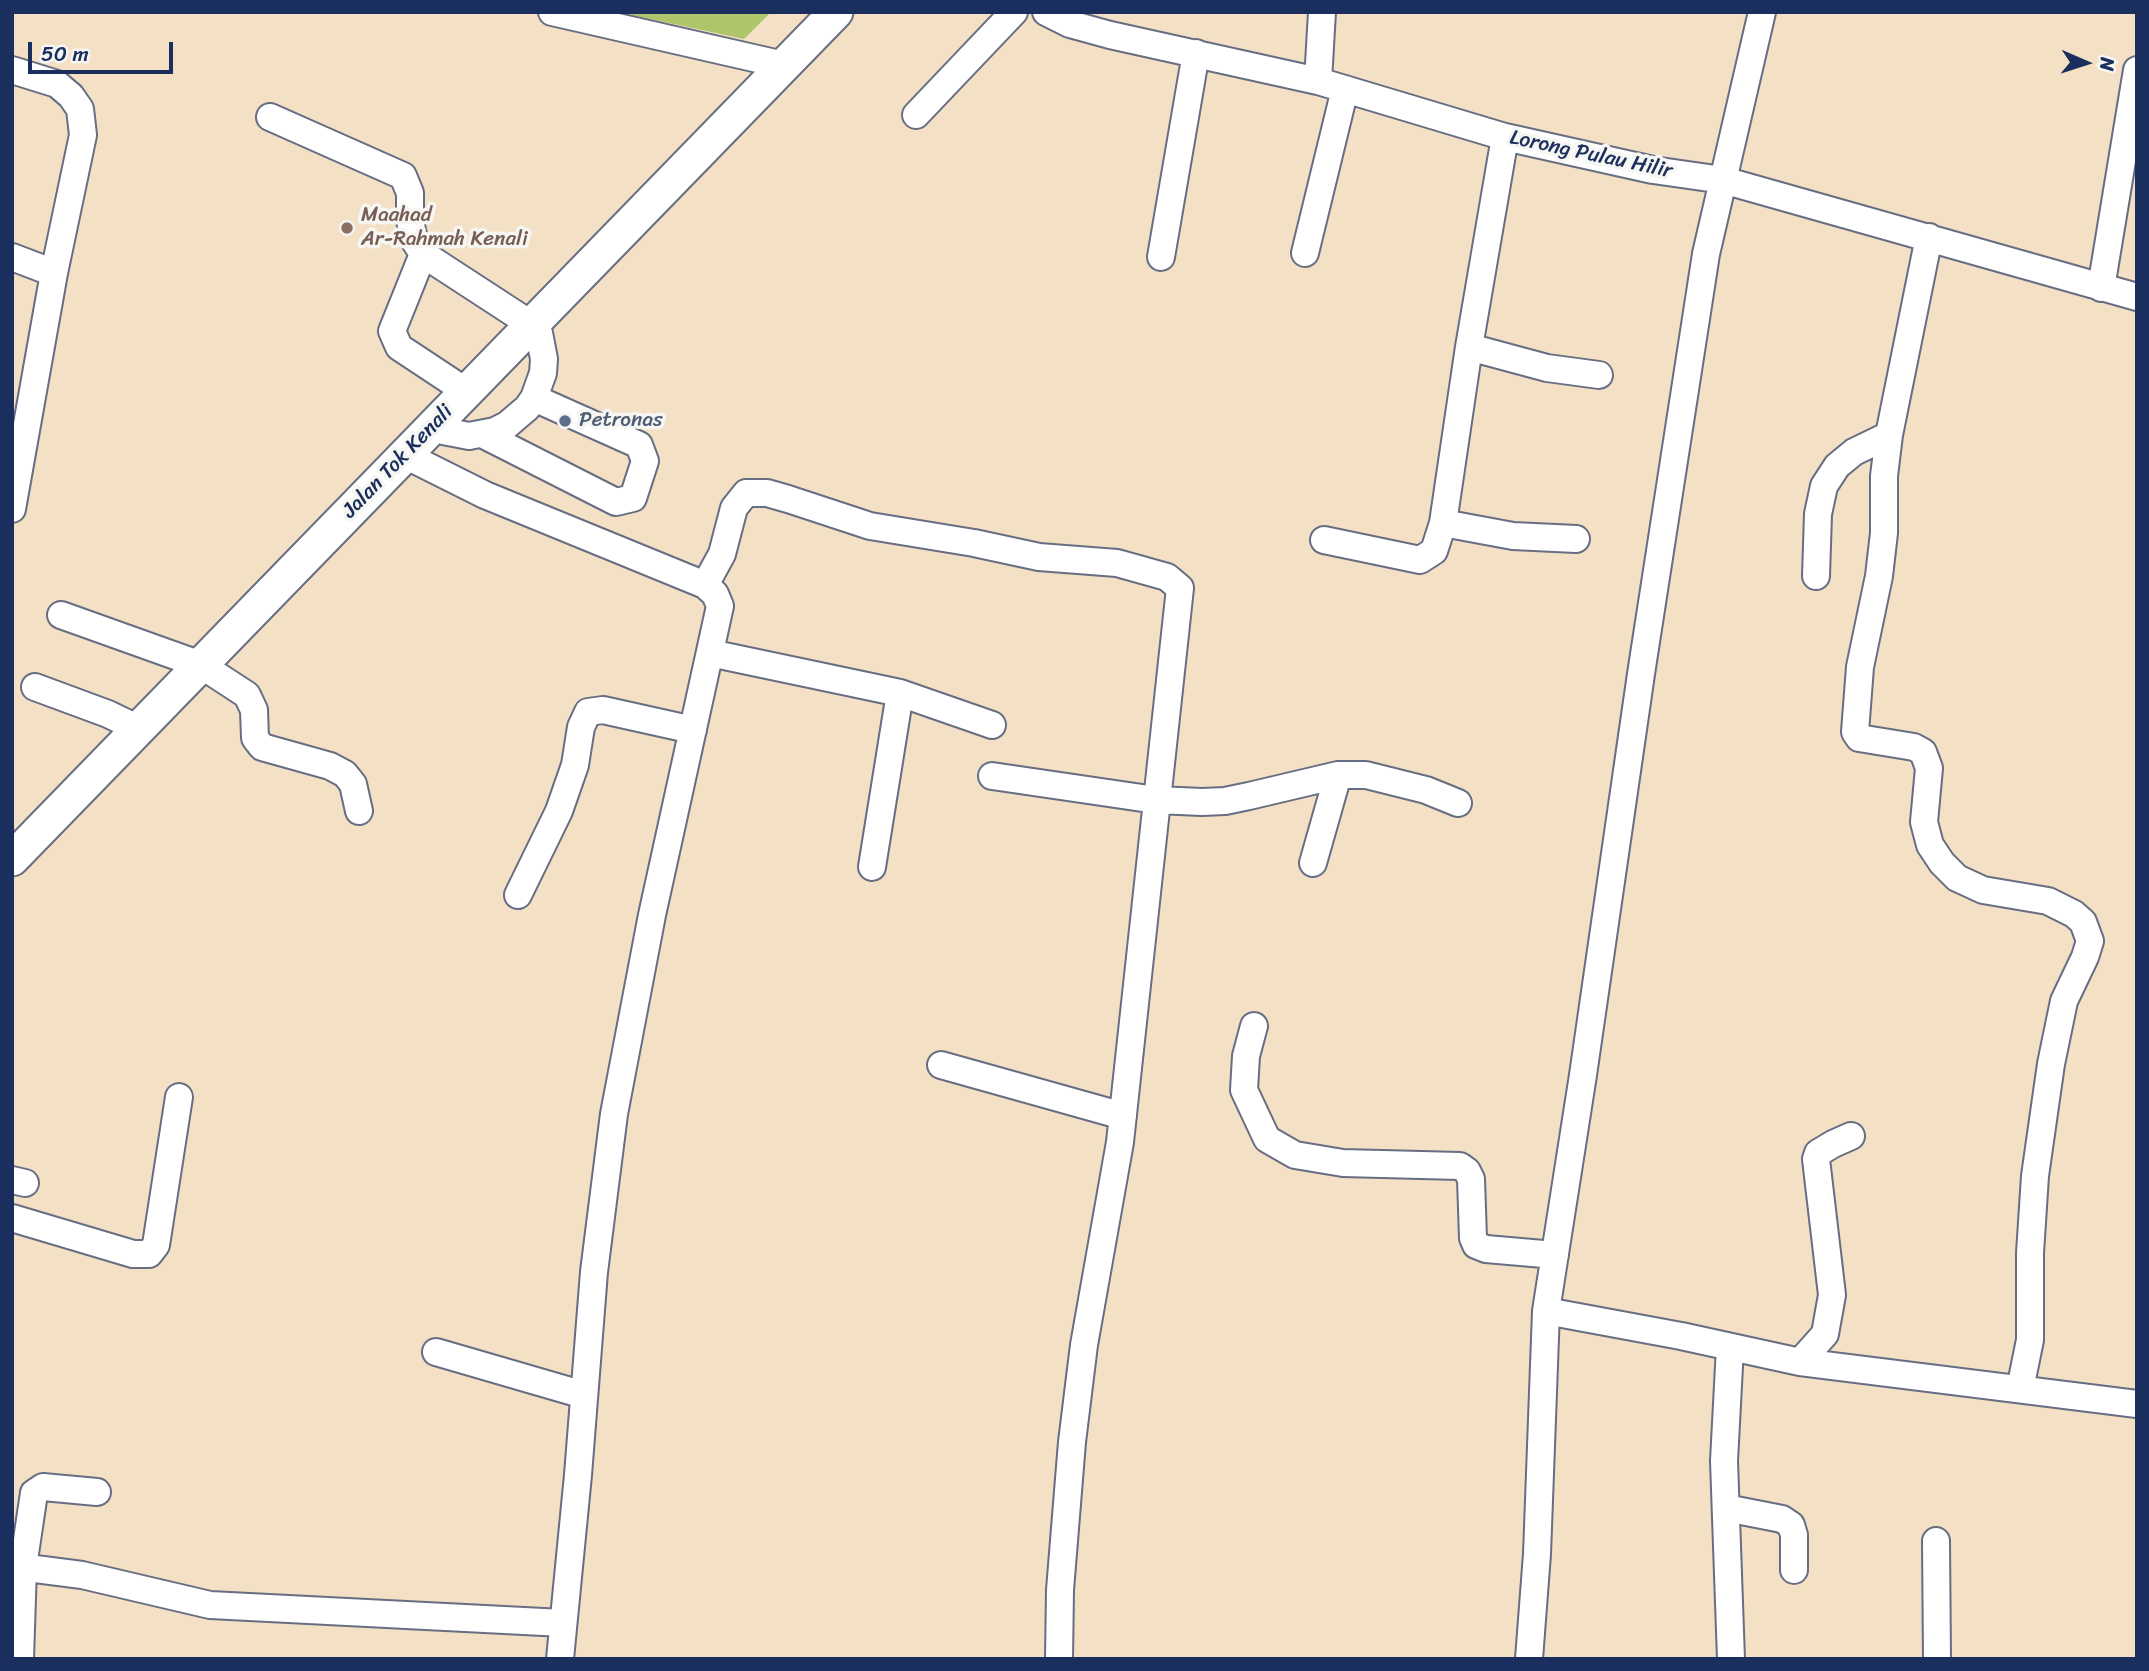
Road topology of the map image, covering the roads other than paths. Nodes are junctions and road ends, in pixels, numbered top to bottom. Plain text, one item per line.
1 (552, 12) edge
2 (836, 12) edge
3 (1014, 12) edge
4 (1046, 12) edge
5 (1322, 12) edge
6 (1762, 12) edge
7 (1196, 53) junction
8 (785, 65) junction
9 (12, 70) edge
10 (2137, 70) edge
11 (1318, 81) junction
12 (1345, 89) junction
13 (916, 115) dead end
14 (270, 117) dead end
15 (1505, 137) junction
16 (1723, 180) junction
17 (1929, 237) junction
18 (1305, 253) dead end
19 (423, 254) junction
20 (12, 257) edge
21 (1161, 257) dead end
22 (54, 273) junction
23 (2101, 288) junction
24 (2137, 297) edge
25 (532, 325) junction
26 (1469, 346) junction
27 (1599, 375) dead end
28 (467, 392) junction
29 (534, 398) junction
30 (436, 424) junction
31 (482, 434) junction
32 (1889, 435) junction
33 (405, 456) junction
34 (12, 509) edge
35 (1443, 523) junction
36 (1576, 539) dead end
37 (1324, 540) dead end
38 (1816, 576) dead end
39 (705, 585) junction
40 (61, 615) dead end
41 (710, 653) junction
42 (201, 665) junction
43 (35, 687) dead end
44 (900, 693) junction
45 (992, 725) dead end
46 (139, 729) junction
47 (693, 730) junction
48 (1338, 775) junction
49 (992, 776) dead end
50 (1156, 800) junction
51 (1458, 803) dead end
52 (359, 811) dead end
53 (12, 859) edge
54 (1313, 863) dead end
55 (872, 867) dead end
56 (518, 895) dead end
57 (1254, 1026) dead end
58 (941, 1065) dead end
59 (179, 1097) dead end
60 (1123, 1116) junction
61 (1851, 1136) dead end
62 (12, 1218) edge
63 (1555, 1255) junction
64 (1546, 1311) junction
65 (1730, 1347) junction
66 (436, 1352) dead end
67 (1800, 1362) junction
68 (2020, 1389) junction
69 (584, 1395) junction
70 (2137, 1404) edge
71 (97, 1492) dead end
72 (1726, 1508) junction
73 (1937, 1541) dead end
74 (18, 1566) edge
75 (1794, 1570) dead end
76 (562, 1623) junction
77 (20, 1659) edge
78 (560, 1659) edge
79 (1059, 1659) edge
80 (1528, 1659) edge
81 (1731, 1659) edge
82 (1937, 1659) edge

1 - 8 street
2 - 8 main road, Jalan Tok Kenali
3 - 13 street
4 - 7 street, Lorong Pulau Hilir
5 - 11 street
6 - 16 street
7 - 11 street, Lorong Pulau Hilir
7 - 21 street
8 - 25 main road, Jalan Tok Kenali
9 - 22 street
10 - 23 street
11 - 12 street, Lorong Pulau Hilir
12 - 15 street, Lorong Pulau Hilir
12 - 18 street
14 - 19 street
15 - 16 street, Lorong Pulau Hilir
15 - 26 street
16 - 17 street, Lorong Pulau Hilir
16 - 63 street
17 - 23 street, Lorong Pulau Hilir
17 - 32 street
19 - 25 street
19 - 28 street
20 - 22 street
22 - 34 street
23 - 24 street, Lorong Pulau Hilir
25 - 28 main road, Jalan Tok Kenali
25 - 29 street
26 - 27 street
26 - 35 street
28 - 30 main road, Jalan Tok Kenali
29 - 31 street
29 - 31 street
30 - 31 street
30 - 33 main road, Jalan Tok Kenali
32 - 38 street
32 - 68 street
33 - 39 street
33 - 42 main road, Jalan Tok Kenali
35 - 36 street
35 - 37 street
39 - 41 street
39 - 50 street
40 - 42 street
41 - 44 street
41 - 47 street
42 - 46 main road, Jalan Tok Kenali
42 - 52 street
43 - 46 street
44 - 45 street
44 - 55 street
46 - 53 main road, Jalan Tok Kenali
47 - 56 street
47 - 69 street
48 - 50 street
48 - 51 street
48 - 54 street
49 - 50 street
50 - 60 street
57 - 63 street
58 - 60 street
59 - 62 street
60 - 79 street
61 - 67 street
63 - 64 street
64 - 65 street
64 - 80 street
65 - 67 street
65 - 72 street
66 - 69 street
67 - 68 street
68 - 70 street
69 - 76 street
71 - 74 street
72 - 75 street
72 - 81 street
73 - 82 street
74 - 76 street
74 - 77 street
76 - 78 street

